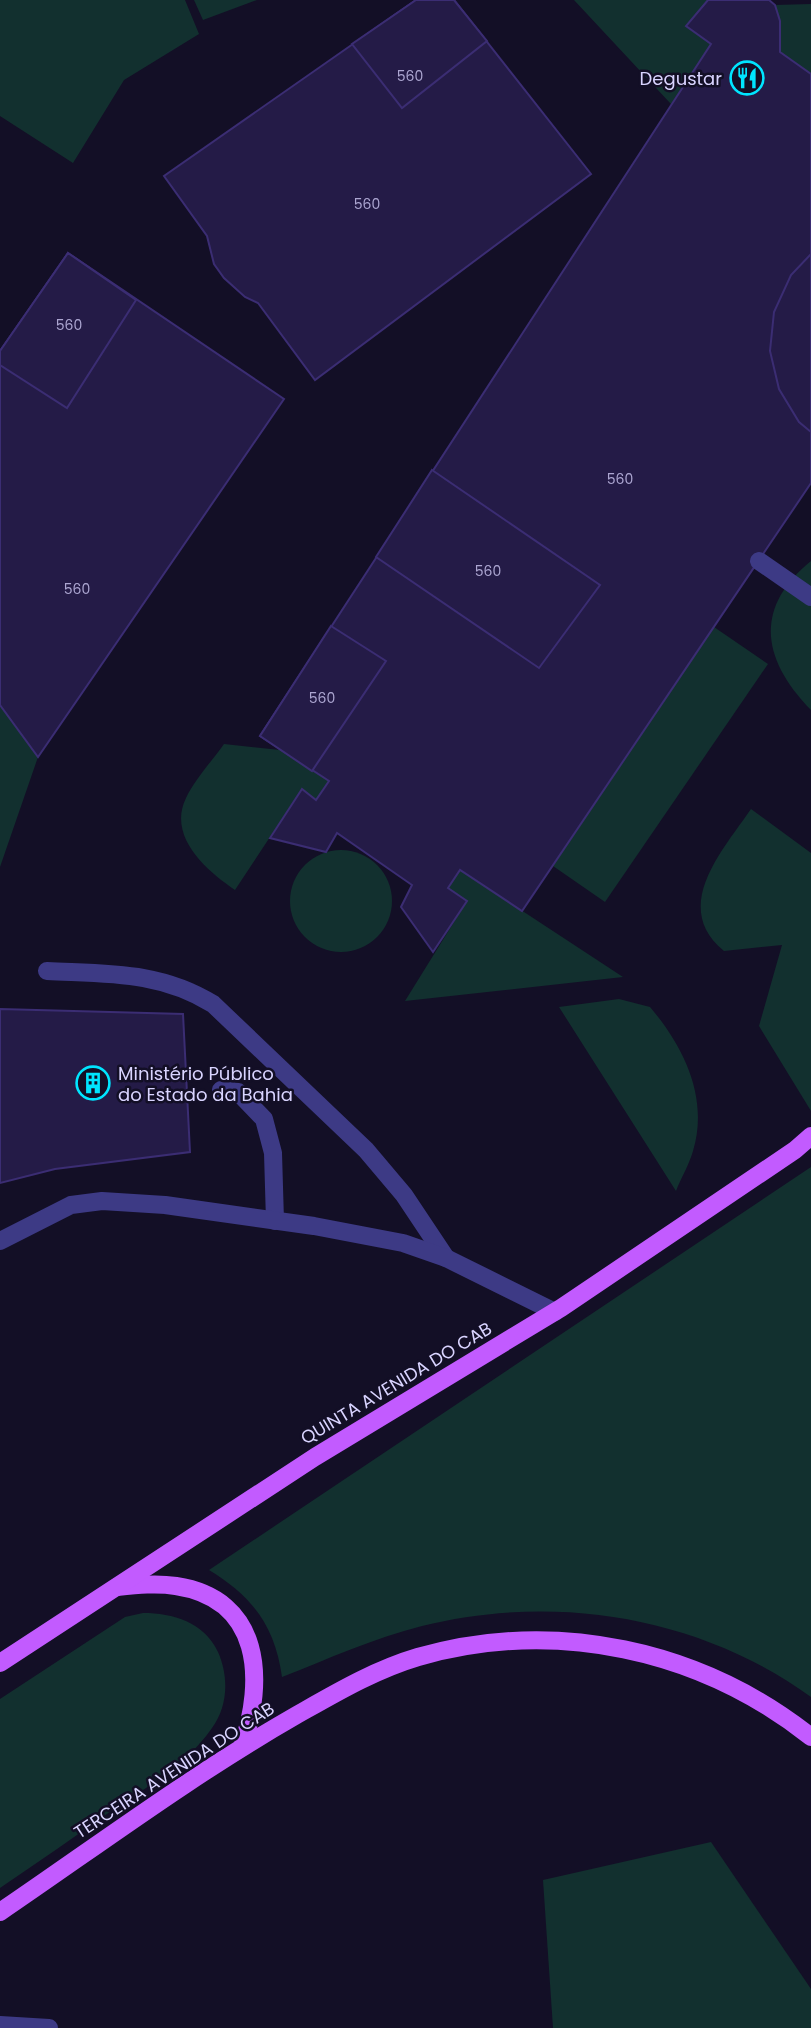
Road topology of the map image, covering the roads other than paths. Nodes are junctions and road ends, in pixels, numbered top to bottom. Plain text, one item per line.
1 (760, 561) dead end
2 (811, 597) edge
3 (47, 971) dead end
4 (221, 1090) dead end
5 (811, 1136) edge
6 (275, 1221) junction
7 (0, 1241) edge
8 (446, 1258) junction
9 (555, 1312) junction
10 (113, 1587) junction
11 (0, 1663) edge
12 (811, 1737) edge
13 (242, 1746) junction
14 (0, 1912) edge
15 (0, 2025) edge
16 (49, 2028) edge

1 - 2 street
3 - 8 street
4 - 6 street
5 - 9 main road, QUINTA AVENIDA DO CAB
6 - 7 street
6 - 8 street
8 - 9 street
9 - 10 main road, QUINTA AVENIDA DO CAB
10 - 11 main road, QUINTA AVENIDA DO CAB
10 - 13 main road
12 - 13 main road, TERCEIRA AVENIDA DO CAB
13 - 14 main road, TERCEIRA AVENIDA DO CAB
15 - 16 street

